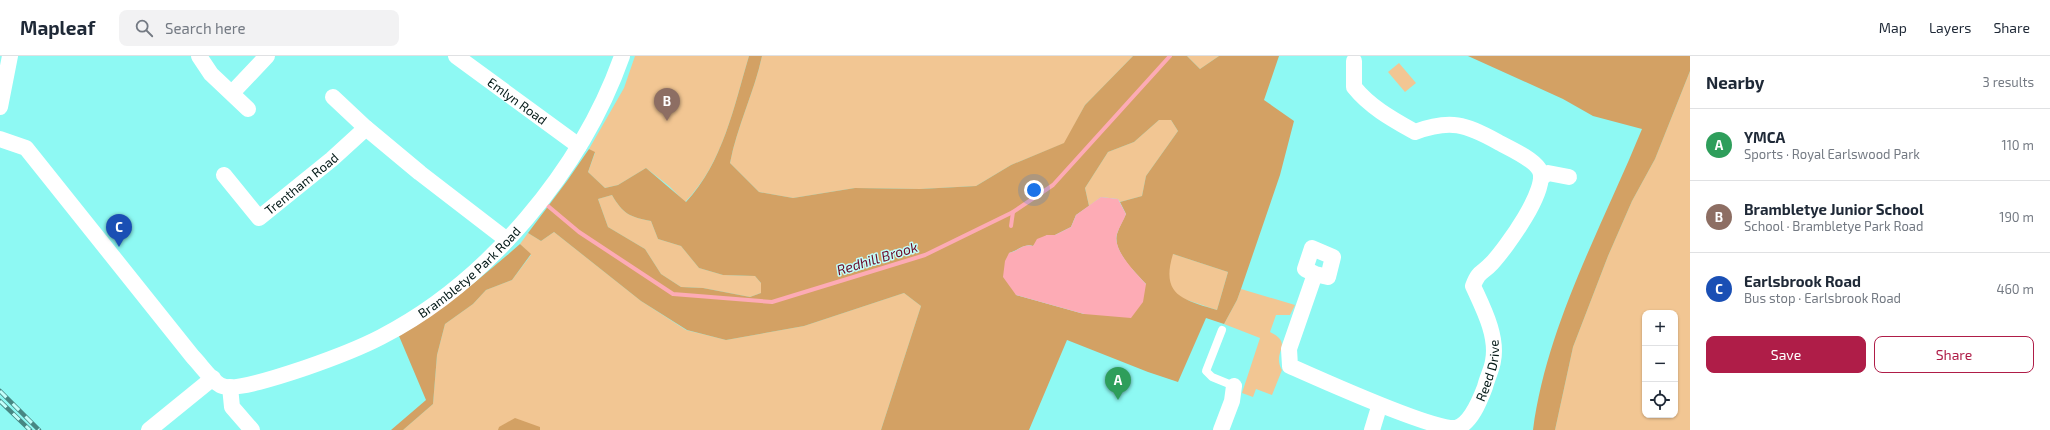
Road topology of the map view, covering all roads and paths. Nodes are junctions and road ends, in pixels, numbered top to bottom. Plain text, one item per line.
1 (10, 56) edge
2 (199, 56) edge
3 (267, 56) edge
4 (456, 56) edge
5 (622, 56) edge
6 (1354, 61) dead end
7 (232, 93) junction
8 (333, 97) dead end
9 (0, 106) edge
10 (248, 109) dead end
11 (366, 128) junction
12 (0, 139) edge
13 (579, 146) junction
14 (224, 175) dead end
15 (1569, 177) dead end
16 (1541, 178) junction
17 (507, 240) junction
18 (1315, 274) dead end
19 (1222, 330) dead end
20 (213, 378) junction
21 (1234, 386) joint
22 (230, 387) junction
23 (1379, 407) junction
24 (149, 430) edge
25 (252, 430) edge
26 (1222, 430) edge
27 (1372, 430) edge

1 - 9 street
2 - 7 street
3 - 7 street
4 - 13 street, Emlyn Road
5 - 13 street, Brambletye Park Road
6 - 16 street
7 - 10 street
8 - 11 street
11 - 14 street, Trentham Road
11 - 17 street
12 - 20 street
13 - 17 street, Brambletye Park Road
15 - 16 street
16 - 23 street, Reed Drive
17 - 22 street, Brambletye Park Road
18 - 23 street, Reed Drive
19 - 21 lane
20 - 22 street
20 - 24 street
21 - 26 street
22 - 25 street
23 - 27 street

